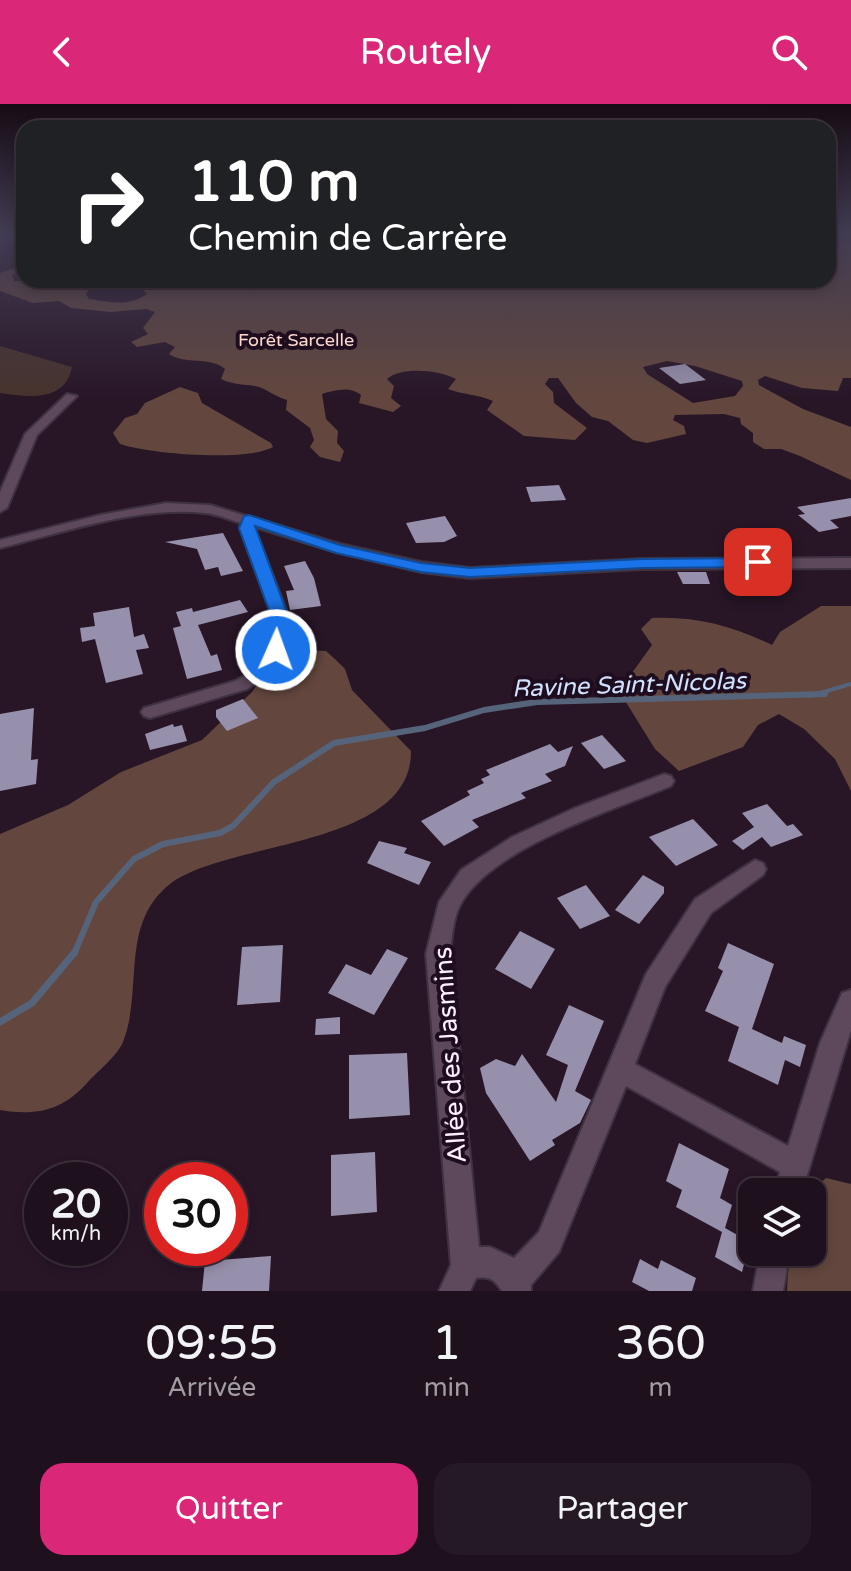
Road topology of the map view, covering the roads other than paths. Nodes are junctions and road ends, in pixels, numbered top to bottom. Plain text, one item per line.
1 (71, 396) dead end
2 (0, 508) edge
3 (249, 519) junction
4 (0, 544) edge
5 (851, 563) edge
6 (150, 712) dead end
7 (664, 781) dead end
8 (755, 869) dead end
9 (851, 1001) edge
10 (621, 1070) junction
11 (794, 1164) junction
12 (791, 1178) edge
13 (772, 1266) edge
14 (460, 1278) edge
15 (516, 1286) edge
16 (768, 1291) edge

1 - 2 street
3 - 4 street
3 - 5 street
3 - 6 street
7 - 14 street, Allée des Jasmins
8 - 10 street, Allée des Jasmins
9 - 11 street
10 - 11 street
10 - 15 street, Allée des Jasmins
11 - 12 street
13 - 16 street
14 - 15 street, Allée des Jasmins

